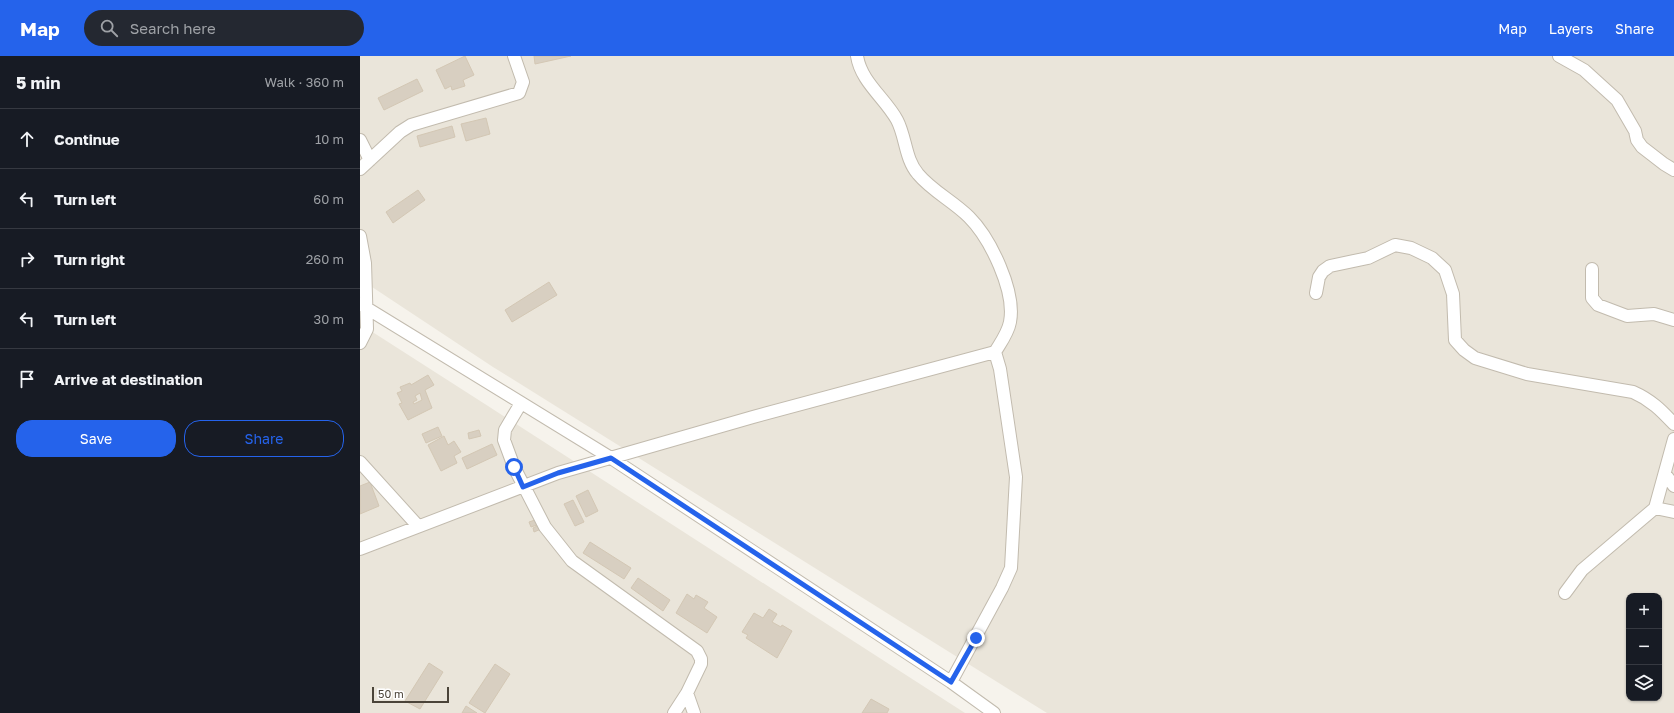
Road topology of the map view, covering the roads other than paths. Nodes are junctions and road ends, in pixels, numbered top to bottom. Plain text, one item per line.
1 (514, 56) edge
2 (857, 56) edge
3 (1560, 56) edge
4 (360, 140) edge
5 (370, 160) junction
6 (360, 169) edge
7 (1674, 170) edge
8 (360, 236) edge
9 (1592, 269) dead end
10 (1316, 293) dead end
11 (363, 306) edge
12 (1674, 320) edge
13 (360, 343) edge
14 (995, 352) junction
15 (521, 403) junction
16 (1674, 424) edge
17 (1674, 439) edge
18 (611, 458) junction
19 (360, 462) edge
20 (1665, 474) junction
21 (1674, 486) edge
22 (523, 487) junction
23 (1655, 508) junction
24 (1674, 512) edge
25 (418, 526) junction
26 (360, 549) edge
27 (1565, 594) dead end
28 (951, 682) junction
29 (687, 693) junction
30 (674, 713) edge
31 (694, 713) edge
32 (994, 713) edge

1 - 5 street
2 - 14 street
3 - 7 street
4 - 5 street
5 - 6 street
8 - 11 street
9 - 12 street
10 - 16 street
11 - 13 street
11 - 15 street
14 - 18 street
14 - 28 street
15 - 18 street
15 - 22 street
17 - 20 street
18 - 22 street
18 - 28 street
19 - 25 street
20 - 21 street
20 - 23 street
22 - 25 street
22 - 29 street
23 - 24 street
23 - 27 street
25 - 26 street
28 - 32 street
29 - 30 street
29 - 31 street

